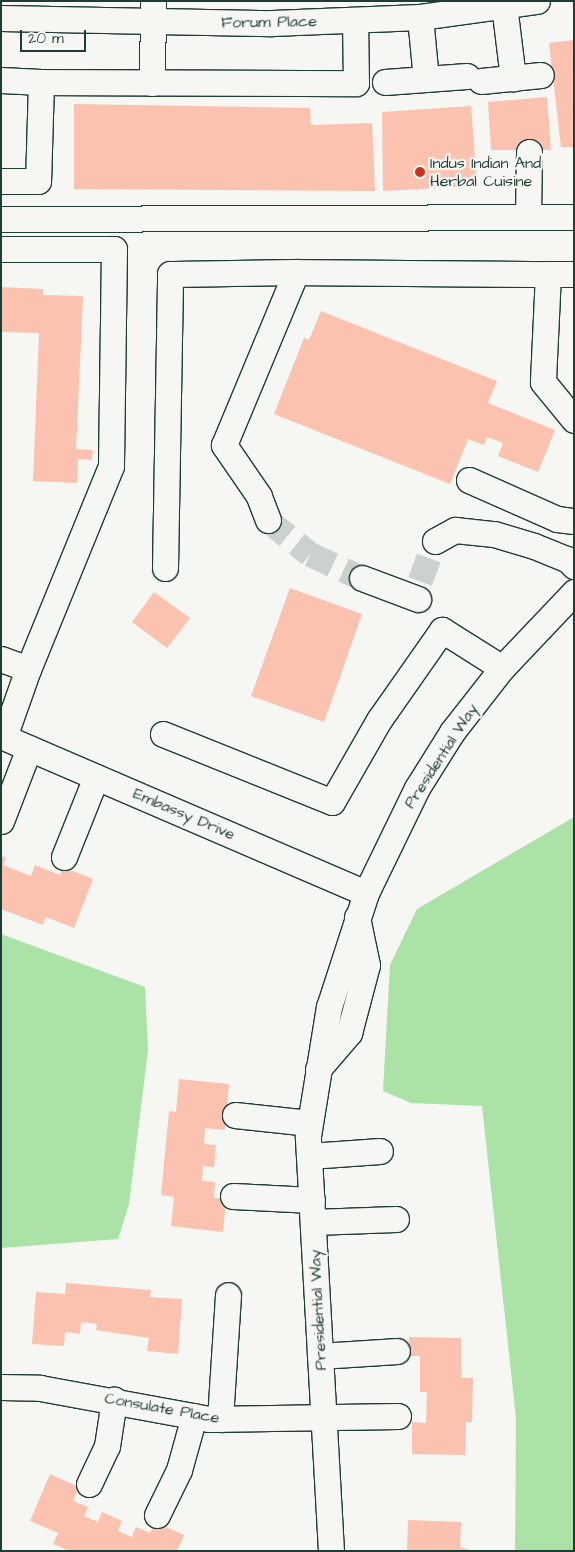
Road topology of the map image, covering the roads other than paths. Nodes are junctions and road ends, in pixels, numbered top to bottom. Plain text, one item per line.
1 (536, 1) edge
2 (504, 5) junction
3 (152, 12) edge
4 (420, 17) junction
5 (1, 18) edge
6 (355, 20) junction
7 (541, 75) dead end
8 (513, 78) junction
9 (426, 79) junction
10 (1, 80) edge
11 (41, 82) junction
12 (384, 82) dead end
13 (152, 83) junction
14 (529, 152) dead end
15 (1, 181) edge
16 (528, 217) junction
17 (574, 217) edge
18 (1, 220) edge
19 (1, 249) edge
20 (296, 272) junction
21 (548, 274) junction
22 (574, 274) edge
23 (574, 420) edge
24 (469, 480) dead end
25 (268, 520) tunnel mouth
26 (574, 521) edge
27 (435, 541) tunnel mouth
28 (574, 566) edge
29 (166, 568) dead end
30 (362, 578) tunnel mouth
31 (574, 592) edge
32 (442, 630) junction
33 (1, 659) edge
34 (502, 668) junction
35 (28, 669) junction
36 (164, 734) dead end
37 (2, 736) edge
38 (29, 748) junction
39 (96, 777) junction
40 (1, 821) edge
41 (64, 857) dead end
42 (366, 893) junction
43 (357, 917) junction
44 (316, 1071) junction
45 (235, 1115) dead end
46 (310, 1123) junction
47 (380, 1151) dead end
48 (309, 1156) junction
49 (233, 1196) dead end
50 (312, 1211) junction
51 (396, 1219) dead end
52 (228, 1295) dead end
53 (396, 1351) dead end
54 (320, 1356) junction
55 (1, 1387) edge
56 (114, 1400) junction
57 (194, 1416) junction
58 (398, 1416) dead end
59 (220, 1419) junction
60 (324, 1419) junction
61 (89, 1484) dead end
62 (157, 1515) dead end
63 (331, 1551) edge

1 - 2 street, Forum Place
2 - 4 street, Forum Place
2 - 8 street
3 - 5 street, Forum Place
3 - 6 street, Forum Place
3 - 13 street
4 - 6 street, Forum Place
4 - 9 street
6 - 13 street
7 - 8 street
8 - 9 street
9 - 12 street
10 - 11 street
11 - 13 street
11 - 15 street
14 - 16 street
16 - 17 street
16 - 18 street
19 - 35 street
20 - 21 street
20 - 25 street
20 - 29 street
21 - 22 street
21 - 23 street
24 - 26 street
27 - 28 street
30 - 32 street
31 - 34 street, Presidential Way
32 - 34 street
32 - 36 street
33 - 35 street
34 - 42 street, Presidential Way
35 - 37 street
37 - 38 street, Embassy Drive
38 - 39 street, Embassy Drive
38 - 40 street
39 - 41 street
39 - 42 street, Embassy Drive
42 - 43 street, Presidential Way
43 - 44 street, Presidential Way
43 - 44 street
44 - 46 street, Presidential Way
45 - 46 street
46 - 48 street, Presidential Way
47 - 48 street
48 - 50 street, Presidential Way
49 - 50 street
50 - 51 street
50 - 54 street, Presidential Way
52 - 59 street
53 - 54 street
54 - 60 street, Presidential Way
55 - 56 street, Consulate Place
56 - 57 street, Consulate Place
56 - 61 street
57 - 59 street, Consulate Place
57 - 62 street
58 - 60 street, Consulate Place
59 - 60 street, Consulate Place
60 - 63 street, Presidential Way

